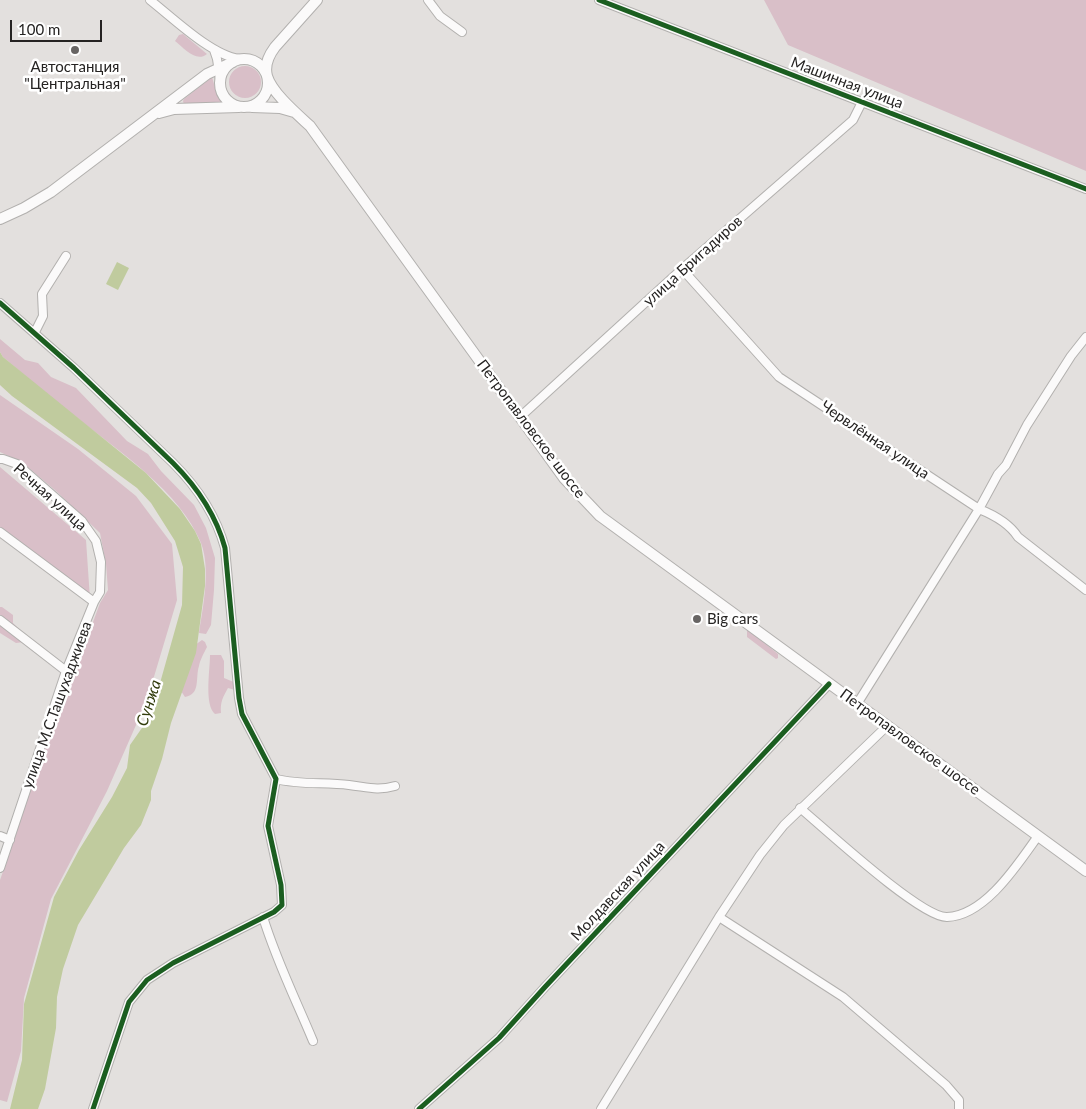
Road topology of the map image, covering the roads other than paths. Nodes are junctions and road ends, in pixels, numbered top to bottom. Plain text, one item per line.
1 (150, 0) edge
2 (317, 0) edge
3 (428, 0) edge
4 (599, 0) edge
5 (462, 32) dead end
6 (275, 46) junction
7 (214, 50) junction
8 (239, 60) junction
9 (218, 68) junction
10 (267, 75) junction
11 (220, 79) junction
12 (862, 102) junction
13 (245, 107) junction
14 (295, 112) junction
15 (155, 114) junction
16 (1086, 189) edge
17 (0, 219) edge
18 (66, 256) dead end
19 (682, 269) junction
20 (0, 303) edge
21 (35, 332) junction
22 (1086, 337) edge
23 (520, 417) junction
24 (0, 459) edge
25 (979, 509) junction
26 (0, 532) edge
27 (96, 541) joint
28 (1086, 590) edge
29 (94, 602) junction
30 (0, 620) edge
31 (66, 671) junction
32 (829, 684) junction
33 (857, 704) junction
34 (887, 726) junction
35 (276, 779) junction
36 (395, 786) dead end
37 (800, 808) junction
38 (0, 836) edge
39 (1038, 836) junction
40 (10, 840) junction
41 (0, 868) edge
42 (1086, 872) edge
43 (263, 917) junction
44 (719, 917) junction
45 (313, 1041) dead end
46 (92, 1109) edge
47 (419, 1109) edge
48 (601, 1109) edge
49 (959, 1109) edge

1 - 7 street
2 - 6 main road
3 - 5 street
4 - 12 street, Машинная улица
6 - 8 main road
6 - 10 main road
7 - 8 street
7 - 9 street
8 - 9 main road
8 - 10 main road
8 - 11 main road
9 - 11 street
9 - 15 main road
10 - 13 main road
10 - 14 main road, Петропавловское шоссе
11 - 13 main road
12 - 16 street, Машинная улица
12 - 19 street, улица Бригадиров
13 - 14 main road
13 - 15 main road
14 - 23 main road, Петропавловское шоссе
15 - 17 main road
18 - 21 street
19 - 23 street, улица Бригадиров
19 - 25 street, Червлённая улица
20 - 21 street
21 - 35 street
22 - 25 street
23 - 32 main road, Петропавловское шоссе
24 - 27 street, Речная улица
25 - 28 street, Червлённая улица
25 - 33 street
26 - 29 street
27 - 29 street, улица М.С.Ташухаджиева
29 - 31 street, улица М.С.Ташухаджиева
30 - 31 street
31 - 40 street, улица М.С.Ташухаджиева
32 - 33 main road, Петропавловское шоссе
32 - 47 street, Молдавская улица
33 - 34 main road, Петропавловское шоссе
34 - 37 street
34 - 39 main road, Петропавловское шоссе
35 - 36 street
35 - 43 street
37 - 39 street
37 - 44 street
38 - 40 street
39 - 42 main road, Петропавловское шоссе
40 - 41 street, улица М.С.Ташухаджиева
43 - 45 street
43 - 46 street
44 - 48 street
44 - 49 street

